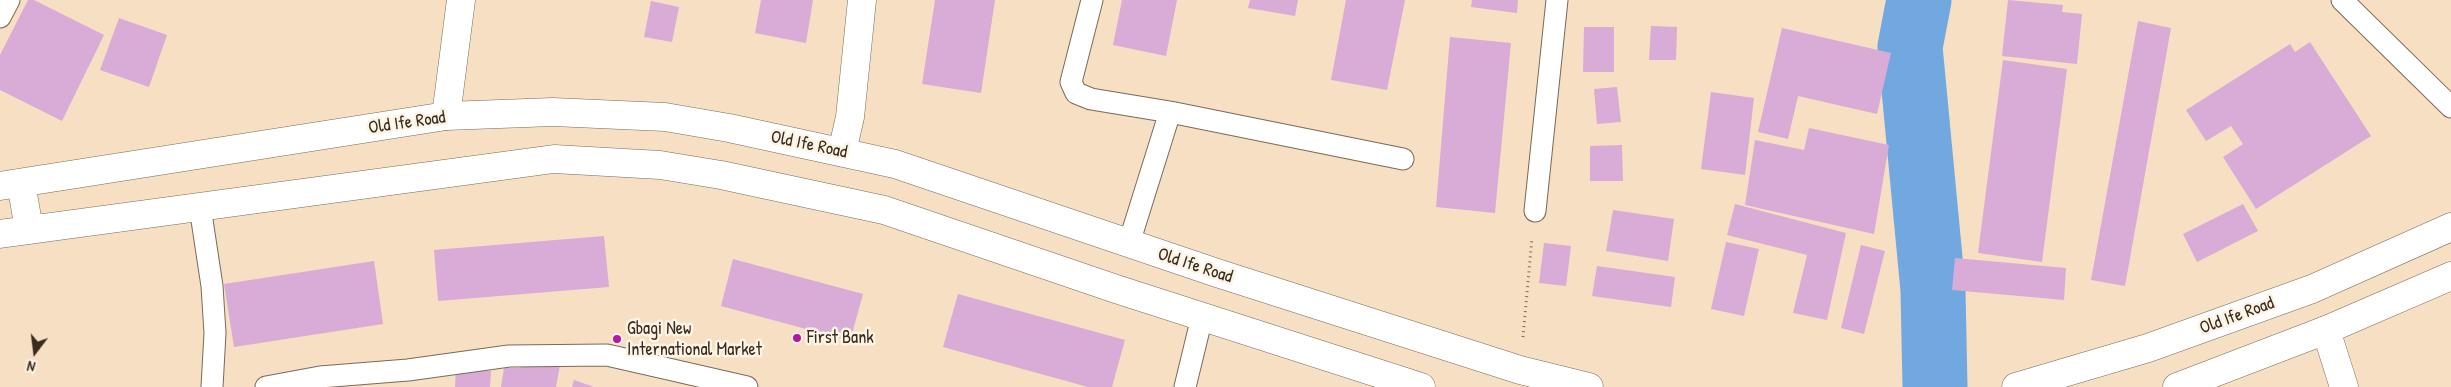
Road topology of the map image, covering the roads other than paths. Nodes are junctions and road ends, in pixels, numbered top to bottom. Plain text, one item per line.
1 (9, 0) edge
2 (461, 0) edge
3 (862, 0) edge
4 (1092, 0) edge
5 (1557, 0) edge
6 (2342, 0) edge
7 (0, 17) edge
8 (2451, 107) edge
9 (1170, 112) junction
10 (446, 116) junction
11 (842, 152) junction
12 (1403, 159) dead end
13 (11, 185) edge
14 (200, 207) junction
15 (1535, 211) road end
16 (2451, 226) edge
17 (29, 229) junction
18 (0, 234) edge
19 (1129, 243) junction
20 (2451, 276) edge
21 (1202, 317) junction
22 (2326, 330) junction
23 (212, 387) edge
24 (266, 387) edge
25 (747, 387) edge
26 (1185, 387) edge
27 (1421, 387) edge
28 (1589, 387) edge
29 (2016, 387) edge
30 (2177, 387) edge
31 (2344, 387) edge

1 - 7 lane
2 - 10 main road
3 - 11 main road
4 - 9 lane
5 - 15 lane
6 - 8 lane
9 - 12 lane
9 - 19 lane
10 - 11 main road, Old Ife Road
10 - 13 main road, Old Ife Road
11 - 19 main road, Old Ife Road
13 - 17 main road
14 - 17 main road
14 - 21 main road
14 - 23 lane
16 - 29 main road, Old Ife Road
17 - 18 main road
19 - 28 main road, Old Ife Road
20 - 22 main road
21 - 26 lane
21 - 27 main road
22 - 30 main road
22 - 31 main road
24 - 25 lane

